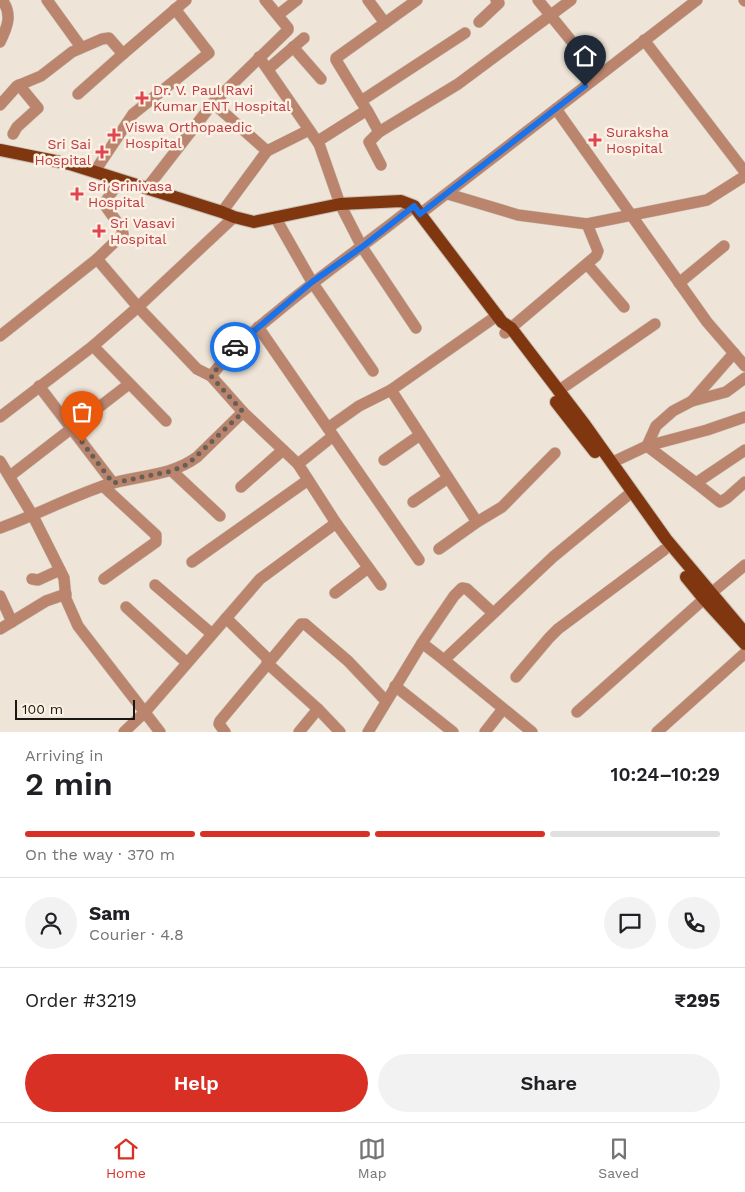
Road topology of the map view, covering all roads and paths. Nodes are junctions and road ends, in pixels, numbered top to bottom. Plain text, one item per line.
1 (47, 0) edge
2 (186, 0) edge
3 (265, 0) edge
4 (297, 0) edge
5 (368, 0) edge
6 (417, 0) edge
7 (496, 0) edge
8 (538, 0) edge
9 (571, 0) edge
10 (697, 0) edge
11 (7, 2) edge
12 (175, 9) junction
13 (278, 15) junction
14 (551, 15) junction
15 (479, 22) dead end
16 (385, 23) junction
17 (465, 34) dead end
18 (304, 38) dead end
19 (644, 40) junction
20 (0, 42) edge
21 (82, 47) junction
22 (293, 47) junction
23 (123, 54) junction
24 (259, 57) junction
25 (268, 69) junction
26 (599, 75) junction
27 (321, 79) dead end
28 (19, 85) junction
29 (78, 94) dead end
30 (213, 104) junction
31 (0, 105) edge
32 (364, 106) junction
33 (556, 109) junction
34 (309, 130) junction
35 (378, 132) junction
36 (13, 134) dead end
37 (319, 144) junction
38 (0, 150) edge
39 (267, 151) junction
40 (381, 165) dead end
41 (95, 172) junction
42 (745, 172) edge
43 (745, 176) edge
44 (120, 180) junction
45 (147, 188) junction
46 (448, 194) junction
47 (340, 204) junction
48 (417, 210) junction
49 (228, 214) junction
50 (631, 216) junction
51 (275, 217) junction
52 (587, 224) junction
53 (724, 246) dead end
54 (362, 247) junction
55 (97, 260) junction
56 (587, 264) junction
57 (312, 282) junction
58 (679, 283) junction
59 (138, 307) junction
60 (624, 307) dead end
61 (655, 324) dead end
62 (504, 325) junction
63 (258, 327) junction
64 (416, 328) dead end
65 (0, 336) edge
66 (93, 346) junction
67 (734, 354) junction
68 (745, 366) edge
69 (373, 370) dead end
70 (211, 376) junction
71 (745, 378) edge
72 (129, 384) junction
73 (39, 386) junction
74 (391, 390) junction
75 (558, 391) junction
76 (692, 401) junction
77 (243, 412) junction
78 (0, 417) edge
79 (745, 417) edge
80 (166, 421) dead end
81 (582, 428) junction
82 (72, 429) junction
83 (331, 432) junction
84 (420, 435) junction
85 (647, 446) junction
86 (283, 450) junction
87 (745, 450) edge
88 (555, 453) dead end
89 (384, 460) dead end
90 (0, 461) edge
91 (613, 462) junction
92 (298, 464) junction
93 (172, 471) junction
94 (10, 476) junction
95 (448, 478) junction
96 (308, 480) junction
97 (745, 482) edge
98 (696, 483) junction
99 (108, 484) junction
100 (241, 487) dead end
101 (627, 496) junction
102 (412, 502) dead end
103 (33, 516) junction
104 (220, 516) dead end
105 (477, 522) junction
106 (336, 523) junction
107 (0, 528) edge
108 (439, 549) dead end
109 (664, 550) junction
110 (419, 560) dead end
111 (192, 562) dead end
112 (745, 565) edge
113 (368, 568) junction
114 (60, 570) junction
115 (32, 579) dead end
116 (104, 579) dead end
117 (155, 585) dead end
118 (381, 585) dead end
119 (335, 593) dead end
120 (66, 594) junction
121 (0, 596) edge
122 (708, 596) junction
123 (126, 607) dead end
124 (493, 613) junction
125 (226, 618) junction
126 (12, 622) junction
127 (0, 629) edge
128 (745, 633) edge
129 (212, 634) junction
130 (422, 643) junction
131 (745, 644) edge
132 (745, 653) edge
133 (444, 660) junction
134 (268, 662) junction
135 (187, 663) junction
136 (516, 678) dead end
137 (395, 686) junction
138 (386, 701) junction
139 (318, 709) junction
140 (503, 710) junction
141 (145, 712) junction
142 (577, 712) dead end
143 (124, 732) edge
144 (160, 732) edge
145 (225, 732) edge
146 (299, 732) edge
147 (340, 732) edge
148 (368, 732) edge
149 (453, 732) edge
150 (485, 732) edge
151 (532, 732) edge
152 (657, 732) edge

1 - 21 street
2 - 12 street
3 - 13 street
4 - 13 street
5 - 16 street
6 - 16 street
7 - 15 street
8 - 14 street
9 - 14 street
10 - 19 street
11 - 20 street
12 - 23 street
12 - 41 street
13 - 24 street
14 - 26 street
14 - 35 street
16 - 32 street
17 - 32 street
18 - 22 street
19 - 26 street
19 - 42 street
21 - 23 street
21 - 28 street
22 - 25 street
22 - 27 street
23 - 29 street
24 - 25 street
24 - 30 street
25 - 34 street
26 - 33 street
28 - 31 street
28 - 36 street
30 - 39 street
30 - 45 street
32 - 35 street
32 - 37 street
33 - 46 street
33 - 50 street
34 - 37 street
34 - 39 street
35 - 40 street
37 - 47 street
38 - 41 main road
39 - 49 street
41 - 44 main road
43 - 50 street
44 - 45 main road
44 - 55 street
45 - 49 main road
46 - 48 street
46 - 52 street
47 - 48 main road
47 - 51 main road
47 - 54 street
48 - 54 street
48 - 62 main road
49 - 51 main road
49 - 59 street
50 - 52 street
50 - 58 street
51 - 57 street
52 - 56 street
53 - 58 street
54 - 57 street
54 - 64 street
55 - 59 street
55 - 65 street
56 - 60 street
56 - 62 street
57 - 63 street
57 - 69 street
58 - 67 street
59 - 66 street
59 - 70 street
61 - 75 street
62 - 74 street
62 - 75 main road
62 - 81 main road
63 - 70 street
63 - 83 street
66 - 72 street
66 - 73 street
67 - 68 street
67 - 76 street
70 - 77 street
71 - 76 street
72 - 80 street
72 - 82 street
73 - 78 street
73 - 82 street
74 - 83 street
74 - 84 street
75 - 81 main road
76 - 85 street
77 - 86 street
77 - 93 street
79 - 85 street
81 - 91 main road
81 - 101 main road
82 - 94 street
82 - 99 street
83 - 92 street
83 - 110 street
84 - 89 street
84 - 95 street
85 - 91 street
85 - 98 street
86 - 92 street
86 - 100 street
87 - 98 street
88 - 105 street
90 - 94 street
91 - 122 main road
92 - 96 street
93 - 99 street
93 - 104 street
94 - 103 street
95 - 102 street
95 - 105 street
96 - 106 street
96 - 111 street
97 - 98 street
99 - 103 street
99 - 116 street
101 - 109 main road
101 - 124 street
103 - 107 street
103 - 114 street
105 - 108 street
106 - 113 street
106 - 125 street
109 - 122 main road
109 - 136 street
112 - 122 street
113 - 118 street
113 - 119 street
114 - 115 street
114 - 120 street
117 - 129 street
120 - 126 street
120 - 141 street
121 - 126 street
122 - 128 main road
122 - 131 main road
122 - 142 street
123 - 135 street
124 - 130 street
124 - 133 street
125 - 129 street
125 - 134 street
126 - 127 street
129 - 135 street
130 - 133 street
130 - 137 street
132 - 152 street
133 - 140 street
134 - 138 street
134 - 139 street
134 - 145 street
135 - 141 street
137 - 138 street
137 - 149 street
138 - 148 street
139 - 146 street
139 - 147 street
140 - 150 street
140 - 151 street
141 - 143 street
141 - 144 street

